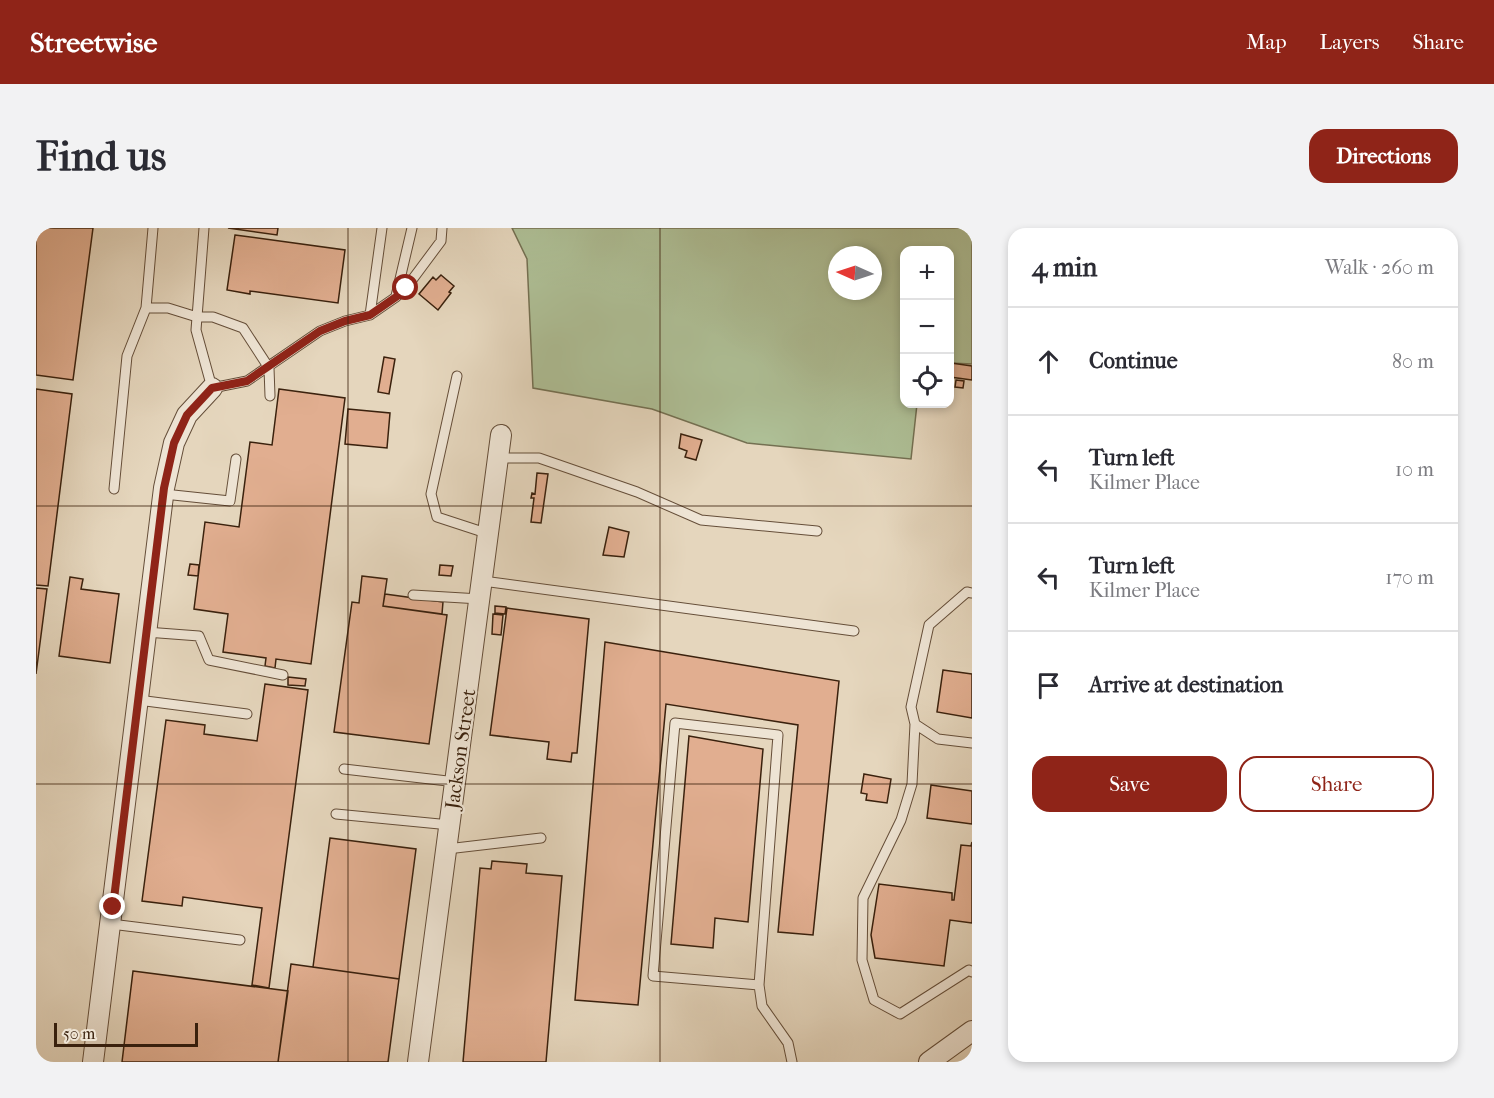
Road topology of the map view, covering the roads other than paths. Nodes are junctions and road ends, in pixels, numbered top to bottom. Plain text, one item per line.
1 (153, 228) edge
2 (204, 228) edge
3 (382, 228) edge
4 (412, 228) edge
5 (442, 228) edge
6 (396, 297) junction
7 (146, 308) junction
8 (370, 315) junction
9 (197, 317) junction
10 (269, 368) junction
11 (458, 376) dead end
12 (212, 388) junction
13 (270, 396) dead end
14 (501, 435) dead end
15 (498, 458) junction
16 (236, 459) dead end
17 (114, 489) dead end
18 (164, 494) junction
19 (817, 531) dead end
20 (489, 534) junction
21 (481, 590) junction
22 (972, 593) edge
23 (413, 595) dead end
24 (854, 630) dead end
25 (146, 632) junction
26 (283, 675) dead end
27 (138, 700) junction
28 (247, 714) dead end
29 (915, 724) junction
30 (972, 743) edge
31 (344, 768) dead end
32 (456, 782) junction
33 (336, 814) dead end
34 (450, 825) junction
35 (541, 838) dead end
36 (447, 849) junction
37 (111, 924) junction
38 (240, 940) dead end
39 (972, 972) edge
40 (759, 985) junction
41 (972, 1030) edge
42 (93, 1062) edge
43 (418, 1062) edge
44 (792, 1062) edge
45 (929, 1062) edge

1 - 7 lane
2 - 9 lane
3 - 8 lane
4 - 6 lane
5 - 6 lane
6 - 8 lane
7 - 9 lane
7 - 17 lane
8 - 10 lane
9 - 10 lane
9 - 12 lane
10 - 12 lane
10 - 13 lane
11 - 20 lane
12 - 18 street
14 - 15 street, Jackson Street
15 - 19 lane
15 - 20 street, Jackson Street
16 - 18 lane
18 - 25 street
20 - 21 street, Jackson Street
21 - 23 lane
21 - 24 lane
21 - 32 street, Jackson Street
22 - 29 lane
25 - 26 lane
25 - 27 street
27 - 28 lane
27 - 37 street
29 - 30 lane
29 - 39 lane
31 - 32 lane
32 - 34 street, Jackson Street
33 - 34 lane
34 - 36 street, Jackson Street
35 - 36 lane
36 - 43 street, Jackson Street
37 - 38 lane
37 - 42 street
40 - 40 lane
40 - 44 lane
41 - 45 street

